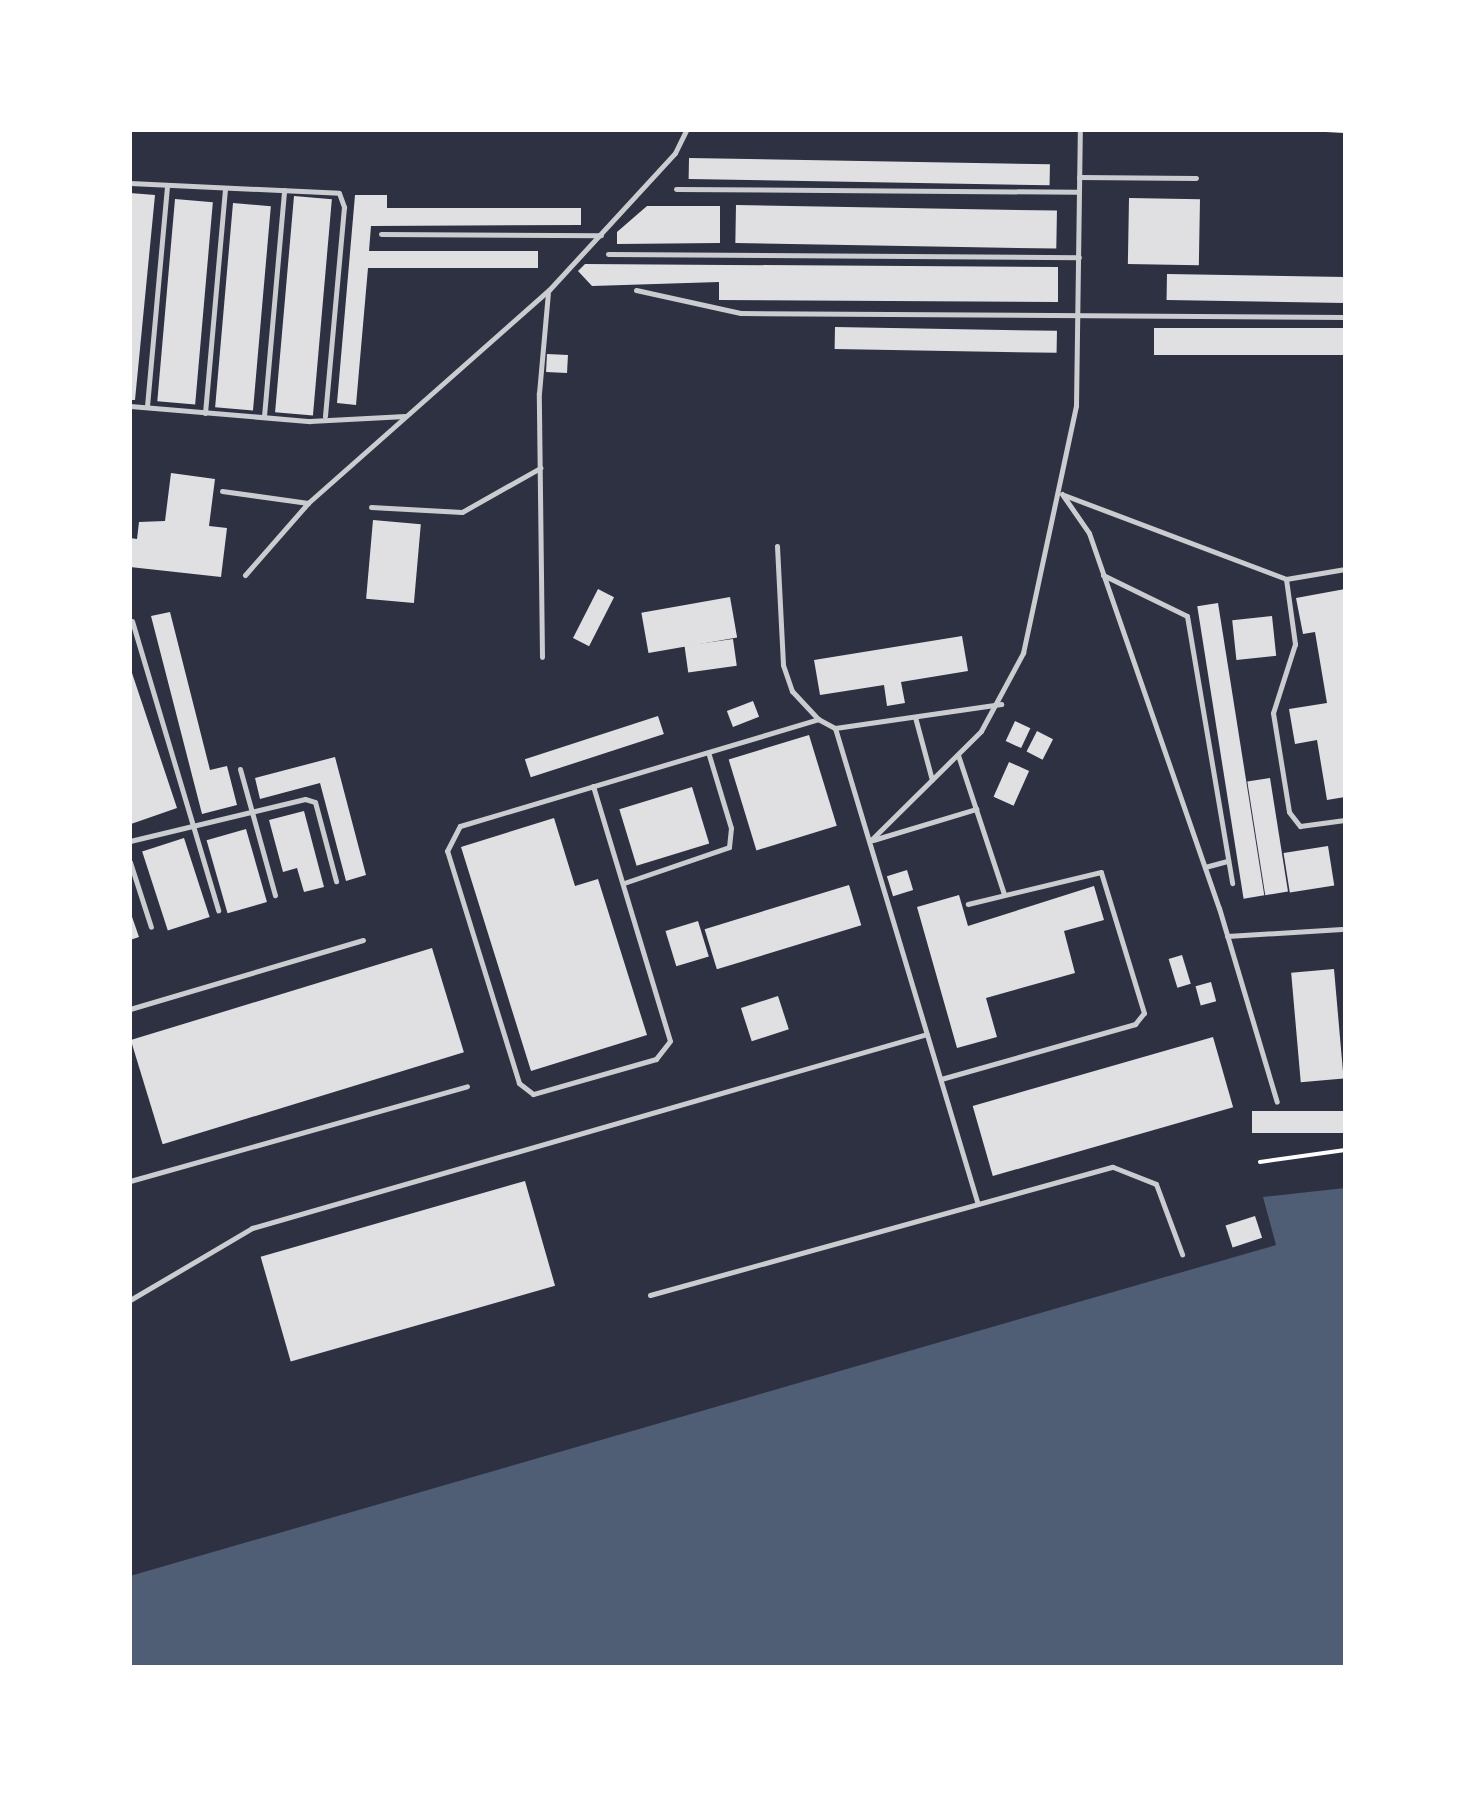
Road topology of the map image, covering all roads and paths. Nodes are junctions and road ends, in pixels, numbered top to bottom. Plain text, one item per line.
1 (686, 130) edge
2 (1080, 130) edge
3 (1326, 130) edge
4 (1345, 131) edge
5 (1079, 177) junction
6 (1196, 178) dead end
7 (130, 183) edge
8 (167, 185) junction
9 (676, 188) dead end
10 (225, 189) junction
11 (284, 190) junction
12 (1079, 192) junction
13 (381, 234) dead end
14 (601, 235) junction
15 (608, 254) dead end
16 (1079, 258) junction
17 (549, 290) junction
18 (636, 290) dead end
19 (1079, 316) junction
20 (1345, 317) edge
21 (130, 406) edge
22 (146, 408) junction
23 (205, 413) junction
24 (325, 416) junction
25 (406, 416) junction
26 (264, 418) junction
27 (540, 468) junction
28 (222, 491) dead end
29 (1062, 494) junction
30 (308, 504) junction
31 (371, 507) dead end
32 (777, 546) dead end
33 (1345, 569) edge
34 (1103, 575) junction
35 (245, 576) dead end
36 (1286, 579) junction
37 (132, 622) edge
38 (542, 657) dead end
39 (1001, 704) junction
40 (915, 716) junction
41 (818, 719) junction
42 (835, 728) junction
43 (708, 752) junction
44 (958, 755) junction
45 (240, 769) dead end
46 (932, 780) junction
47 (593, 786) junction
48 (976, 810) junction
49 (252, 814) junction
50 (1345, 820) edge
51 (191, 822) junction
52 (130, 841) edge
53 (870, 841) junction
54 (130, 862) edge
55 (1228, 862) junction
56 (1205, 867) junction
57 (336, 880) dead end
58 (624, 882) junction
59 (1232, 883) dead end
60 (1004, 894) junction
61 (275, 895) dead end
62 (968, 904) dead end
63 (218, 910) dead end
64 (151, 927) dead end
65 (1342, 929) dead end
66 (1228, 936) junction
67 (363, 940) dead end
68 (130, 1009) edge
69 (927, 1034) junction
70 (940, 1079) junction
71 (467, 1086) dead end
72 (1277, 1102) dead end
73 (1345, 1150) edge
74 (1260, 1162) dead end
75 (130, 1181) edge
76 (976, 1202) junction
77 (1182, 1254) dead end
78 (650, 1296) dead end
79 (130, 1300) edge

1 - 14 lane
2 - 5 lane
3 - 4 path
5 - 6 lane
5 - 12 lane
7 - 8 lane
8 - 10 lane
8 - 22 lane
9 - 12 lane
10 - 11 lane
10 - 23 lane
11 - 24 lane
11 - 26 lane
12 - 16 lane
13 - 14 lane
14 - 17 lane
15 - 16 lane
16 - 19 lane
17 - 25 lane
17 - 27 lane
18 - 19 lane
19 - 20 lane
19 - 29 lane
21 - 22 lane
22 - 23 lane
23 - 26 lane
24 - 25 lane
24 - 26 lane
25 - 30 lane
27 - 31 lane
27 - 38 lane
28 - 30 lane
29 - 34 lane
29 - 36 lane
29 - 39 lane
30 - 35 lane
32 - 41 lane
33 - 36 lane
34 - 55 lane
34 - 56 lane
36 - 50 lane
37 - 51 lane
39 - 40 lane
39 - 44 lane
40 - 42 lane
40 - 46 lane
41 - 42 lane
41 - 43 lane
42 - 53 lane
43 - 47 lane
43 - 58 lane
44 - 46 lane
44 - 48 lane
45 - 49 lane
46 - 53 lane
47 - 58 lane
47 - 58 lane
48 - 53 lane
48 - 60 lane
49 - 51 lane
49 - 57 lane
49 - 61 lane
51 - 52 lane
51 - 63 lane
53 - 69 lane
54 - 64 lane
55 - 56 lane
55 - 59 lane
56 - 66 lane
60 - 62 lane
60 - 70 lane
65 - 66 lane
66 - 72 lane
67 - 68 lane
69 - 70 lane
69 - 79 lane
70 - 76 lane
71 - 75 lane
73 - 74 path
76 - 77 lane
76 - 78 lane

